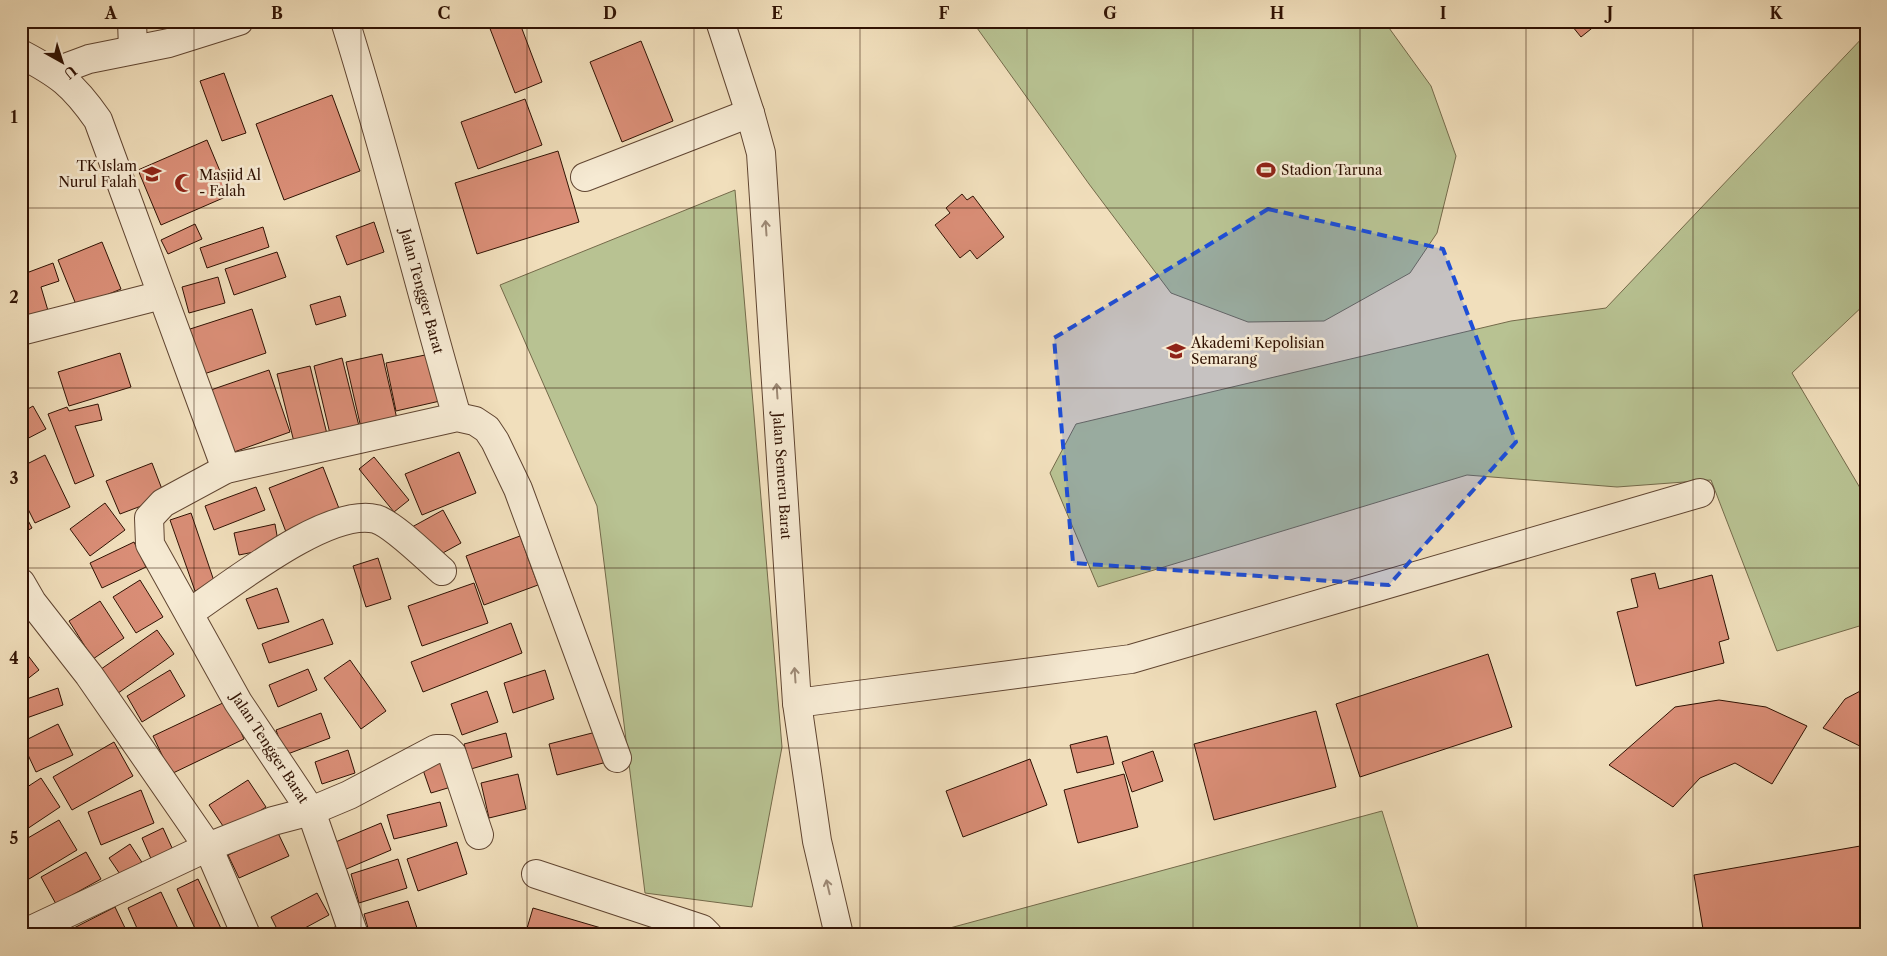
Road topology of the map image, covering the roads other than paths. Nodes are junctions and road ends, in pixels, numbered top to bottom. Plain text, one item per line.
1 (132, 21) edge
2 (239, 21) edge
3 (345, 21) edge
4 (720, 21) edge
5 (133, 49) junction
6 (21, 54) edge
7 (54, 72) junction
8 (750, 113) junction
9 (585, 177) dead end
10 (162, 295) junction
11 (21, 331) edge
12 (457, 417) junction
13 (226, 469) junction
14 (1700, 493) dead end
15 (442, 571) dead end
16 (21, 584) edge
17 (189, 613) junction
18 (797, 703) junction
19 (617, 758) dead end
20 (311, 811) junction
21 (479, 836) dead end
22 (208, 847) junction
23 (536, 874) dead end
24 (25, 930) edge
25 (246, 935) edge
26 (354, 935) edge
27 (708, 935) edge
28 (839, 935) edge

1 - 5 street
2 - 5 street
3 - 12 street, Jalan Tengger Barat
4 - 8 street, Jalan Semeru Barat
5 - 7 street
6 - 7 street
7 - 10 street
8 - 9 street
18 -> 8 street, Jalan Semeru Barat
10 - 11 street
10 - 13 street
12 - 13 street, Jalan Tengger Barat
12 - 19 street
13 - 17 street, Jalan Tengger Barat
14 - 18 street
15 - 17 street
16 - 22 street
17 - 20 street, Jalan Tengger Barat
28 -> 18 street, Jalan Semeru Barat
20 - 21 street
20 - 22 street, Jalan Tengger Barat
20 - 26 street
22 - 24 street, Jalan Tengger Barat
22 - 25 street
23 - 27 street

